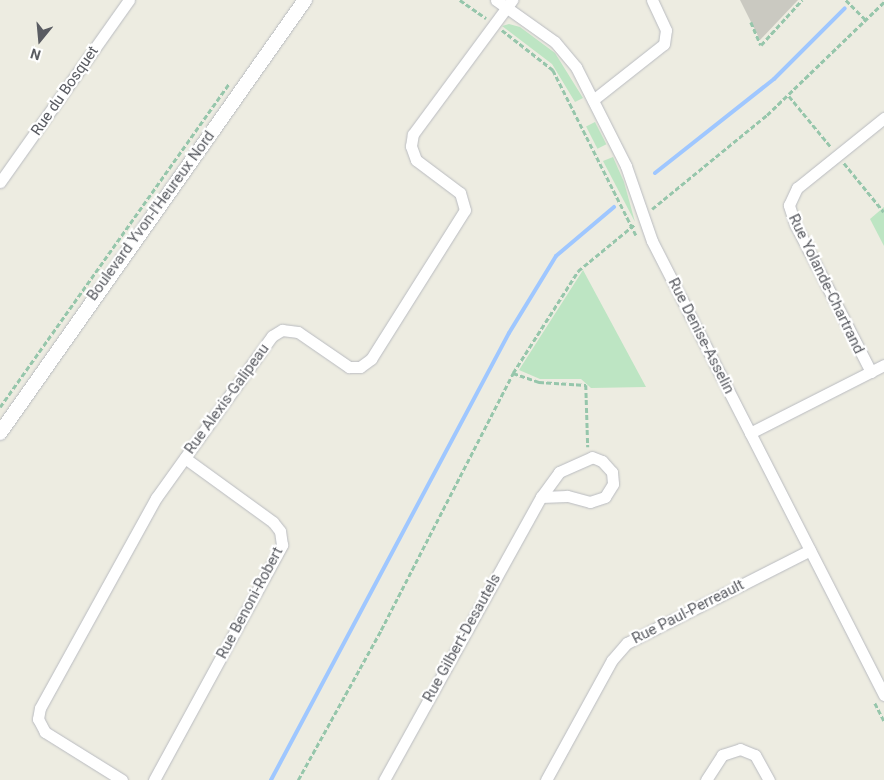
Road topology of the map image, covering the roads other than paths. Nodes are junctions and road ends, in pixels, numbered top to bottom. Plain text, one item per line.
1 (128, 0) edge
2 (305, 0) edge
3 (652, 0) edge
4 (504, 2) edge
5 (593, 100) junction
6 (884, 118) edge
7 (0, 182) edge
8 (884, 365) edge
9 (871, 372) junction
10 (0, 433) edge
11 (750, 433) junction
12 (185, 458) junction
13 (541, 497) junction
14 (810, 550) junction
15 (884, 695) edge
16 (122, 780) edge
17 (154, 780) edge
18 (384, 780) edge
19 (546, 780) edge
20 (706, 780) edge
21 (769, 780) edge

1 - 7 street, Rue du Bosquet
2 - 10 street, Boulevard Yvon-l'Heureux Nord
3 - 5 street
4 - 5 street, Rue Denise-Asselin
4 - 12 street, Rue Alexis-Galipeau
5 - 11 street, Rue Denise-Asselin
6 - 9 street, Rue Yolande-Chartrand
8 - 9 street, Rue Yolande-Chartrand
9 - 11 street, Rue Yolande-Chartrand
11 - 14 street, Rue Denise-Asselin
12 - 16 street, Rue Alexis-Galipeau
12 - 17 street, Rue Benoni-Robert
13 - 13 street, Rue Gilbert-Desautels
13 - 18 street, Rue Gilbert-Desautels
14 - 15 street, Rue Denise-Asselin
14 - 19 street, Rue Paul-Perreault
20 - 21 street

